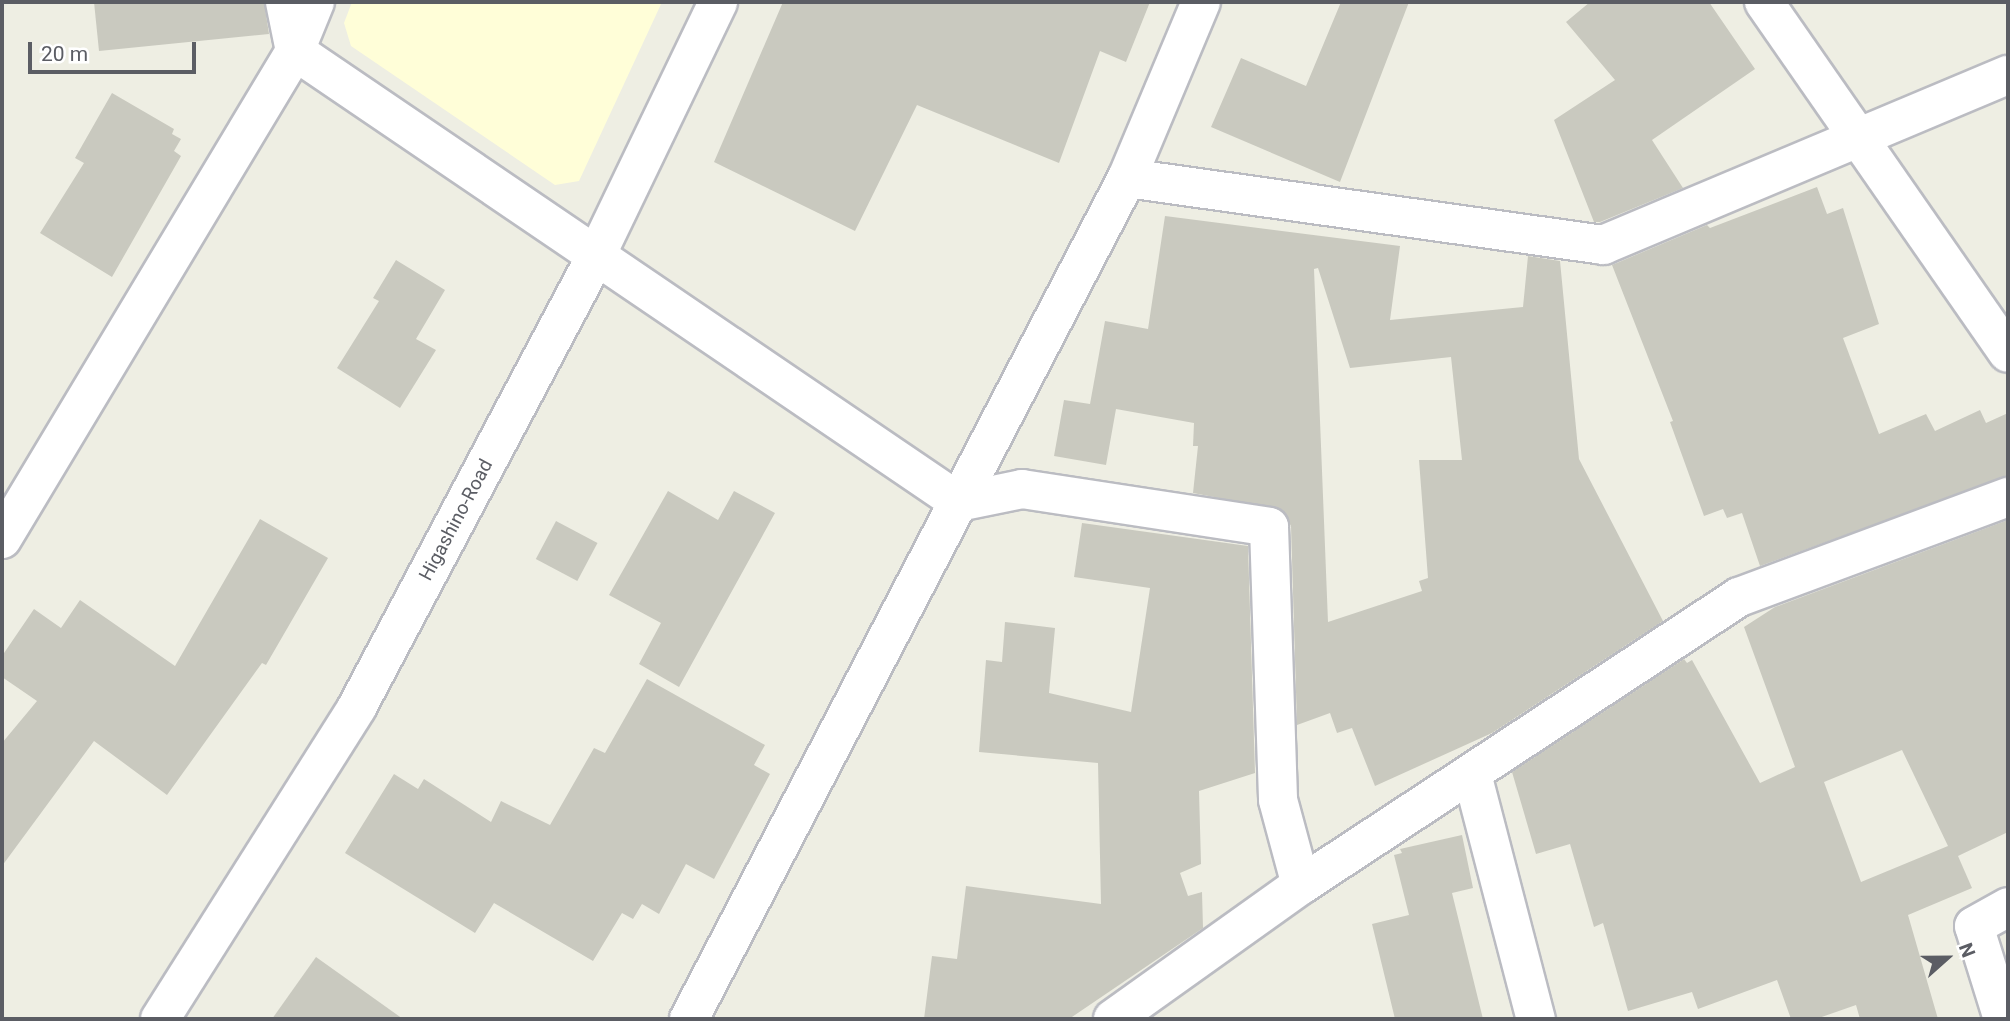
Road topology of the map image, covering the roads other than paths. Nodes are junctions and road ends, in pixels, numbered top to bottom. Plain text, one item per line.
1 (285, 2) edge
2 (315, 2) edge
3 (718, 2) edge
4 (1201, 2) edge
5 (1764, 2) edge
6 (295, 51) junction
7 (2008, 75) edge
8 (1855, 138) junction
9 (1128, 178) junction
10 (595, 258) junction
11 (2008, 353) edge
12 (2008, 497) edge
13 (959, 502) junction
14 (2, 539) edge
15 (1472, 774) junction
16 (1301, 885) junction
17 (2008, 907) edge
18 (160, 1019) edge
19 (689, 1019) edge
20 (1113, 1019) edge
21 (1536, 1019) edge
22 (2003, 1019) edge

1 - 6 street
2 - 6 street
3 - 10 street, Higashino-Road
4 - 9 street
5 - 8 street
6 - 10 street
6 - 14 street
7 - 8 street
8 - 9 street
8 - 11 street
9 - 13 street
10 - 13 street
10 - 18 street, Higashino-Road
12 - 15 street
13 - 16 street
13 - 19 street
15 - 16 street
15 - 21 street
16 - 20 street
17 - 22 street

